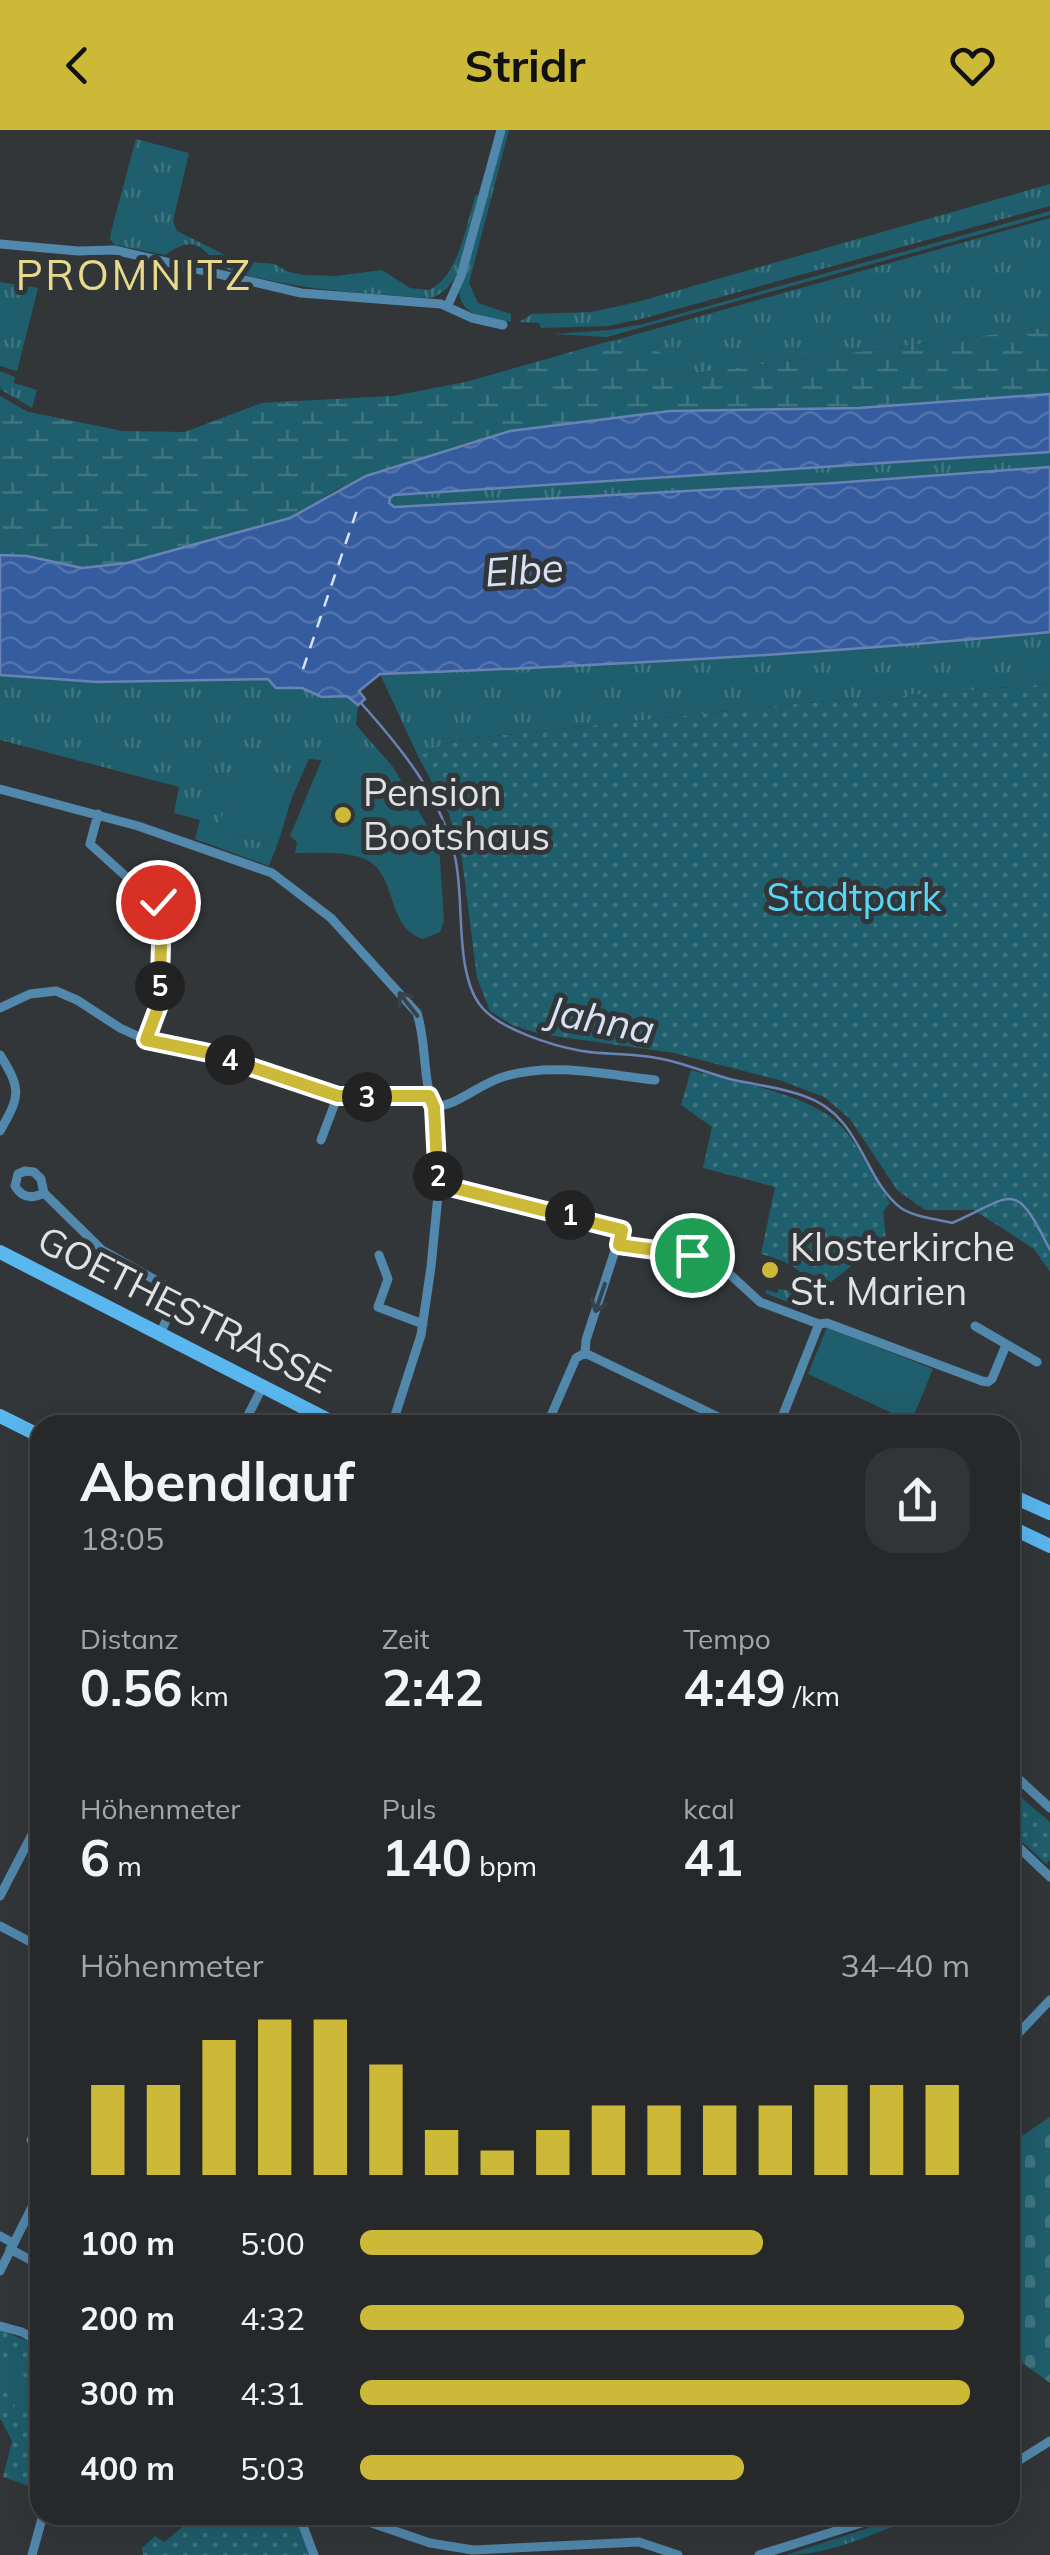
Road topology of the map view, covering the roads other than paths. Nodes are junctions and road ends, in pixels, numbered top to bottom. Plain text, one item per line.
1 (501, 130) edge
2 (0, 244) edge
3 (448, 306) junction
4 (503, 325) dead end
5 (0, 789) edge
6 (98, 814) junction
7 (0, 1008) edge
8 (146, 1040) junction
9 (0, 1055) edge
10 (655, 1080) dead end
11 (338, 1096) junction
12 (429, 1096) junction
13 (434, 1107) junction
14 (0, 1132) edge
15 (321, 1140) dead end
16 (438, 1184) junction
17 (44, 1194) dead end
18 (619, 1245) junction
19 (0, 1252) edge
20 (379, 1255) dead end
21 (423, 1324) junction
22 (819, 1324) junction
23 (974, 1326) dead end
24 (160, 1334) junction
25 (1006, 1345) junction
26 (584, 1353) junction
27 (1037, 1362) dead end
28 (262, 1388) junction
29 (248, 1415) edge
30 (317, 1415) edge
31 (395, 1415) edge
32 (551, 1415) edge
33 (715, 1415) edge
34 (783, 1415) edge
35 (0, 1416) edge
36 (30, 1431) edge
37 (1020, 1500) edge
38 (1050, 1513) edge
39 (1020, 1532) edge
40 (1050, 1546) edge
41 (1020, 1783) edge
42 (1050, 1808) edge
43 (30, 1838) edge
44 (1020, 1848) edge
45 (1050, 1877) edge
46 (1, 1895) edge
47 (1, 1929) edge
48 (30, 1942) edge
49 (1050, 2000) edge
50 (1020, 2032) edge
51 (30, 2216) edge
52 (0, 2236) edge
53 (12, 2246) junction
54 (30, 2258) edge
55 (0, 2270) edge
56 (0, 2326) edge
57 (30, 2338) edge
58 (1050, 2441) edge
59 (1020, 2460) edge
60 (40, 2525) edge
61 (303, 2525) edge
62 (376, 2525) edge
63 (855, 2525) edge
64 (472, 2553) edge
65 (32, 2555) edge
66 (314, 2555) edge
67 (678, 2555) edge
68 (759, 2555) edge

1 - 3 street
2 - 3 street
3 - 4 street
5 - 6 street
6 - 8 street
12 -> 6 street
7 - 8 street
8 - 11 street
9 - 14 street
10 - 13 street
11 - 12 street
11 - 15 street
12 - 13 street
13 - 16 street
16 - 18 street
16 - 21 street
17 - 24 street
18 - 22 street
18 -> 26 street
19 - 24 main road, GOETHESTRASSE
20 - 21 street
21 - 31 street
22 - 25 street
22 - 34 street
23 - 25 street
24 - 28 main road, GOETHESTRASSE
25 - 27 street
26 - 32 street
26 - 33 street
28 - 29 street
28 - 30 main road, GOETHESTRASSE
35 - 36 main road
37 - 38 main road
39 - 40 main road
41 - 42 street
43 - 46 street
44 - 45 street
47 - 48 street
49 - 50 street
51 - 53 street
52 - 53 street
53 - 54 street
53 - 55 street
56 - 57 street
58 - 59 street
60 - 65 street
61 - 66 street
62 - 64 street
63 - 68 street
64 - 67 street

